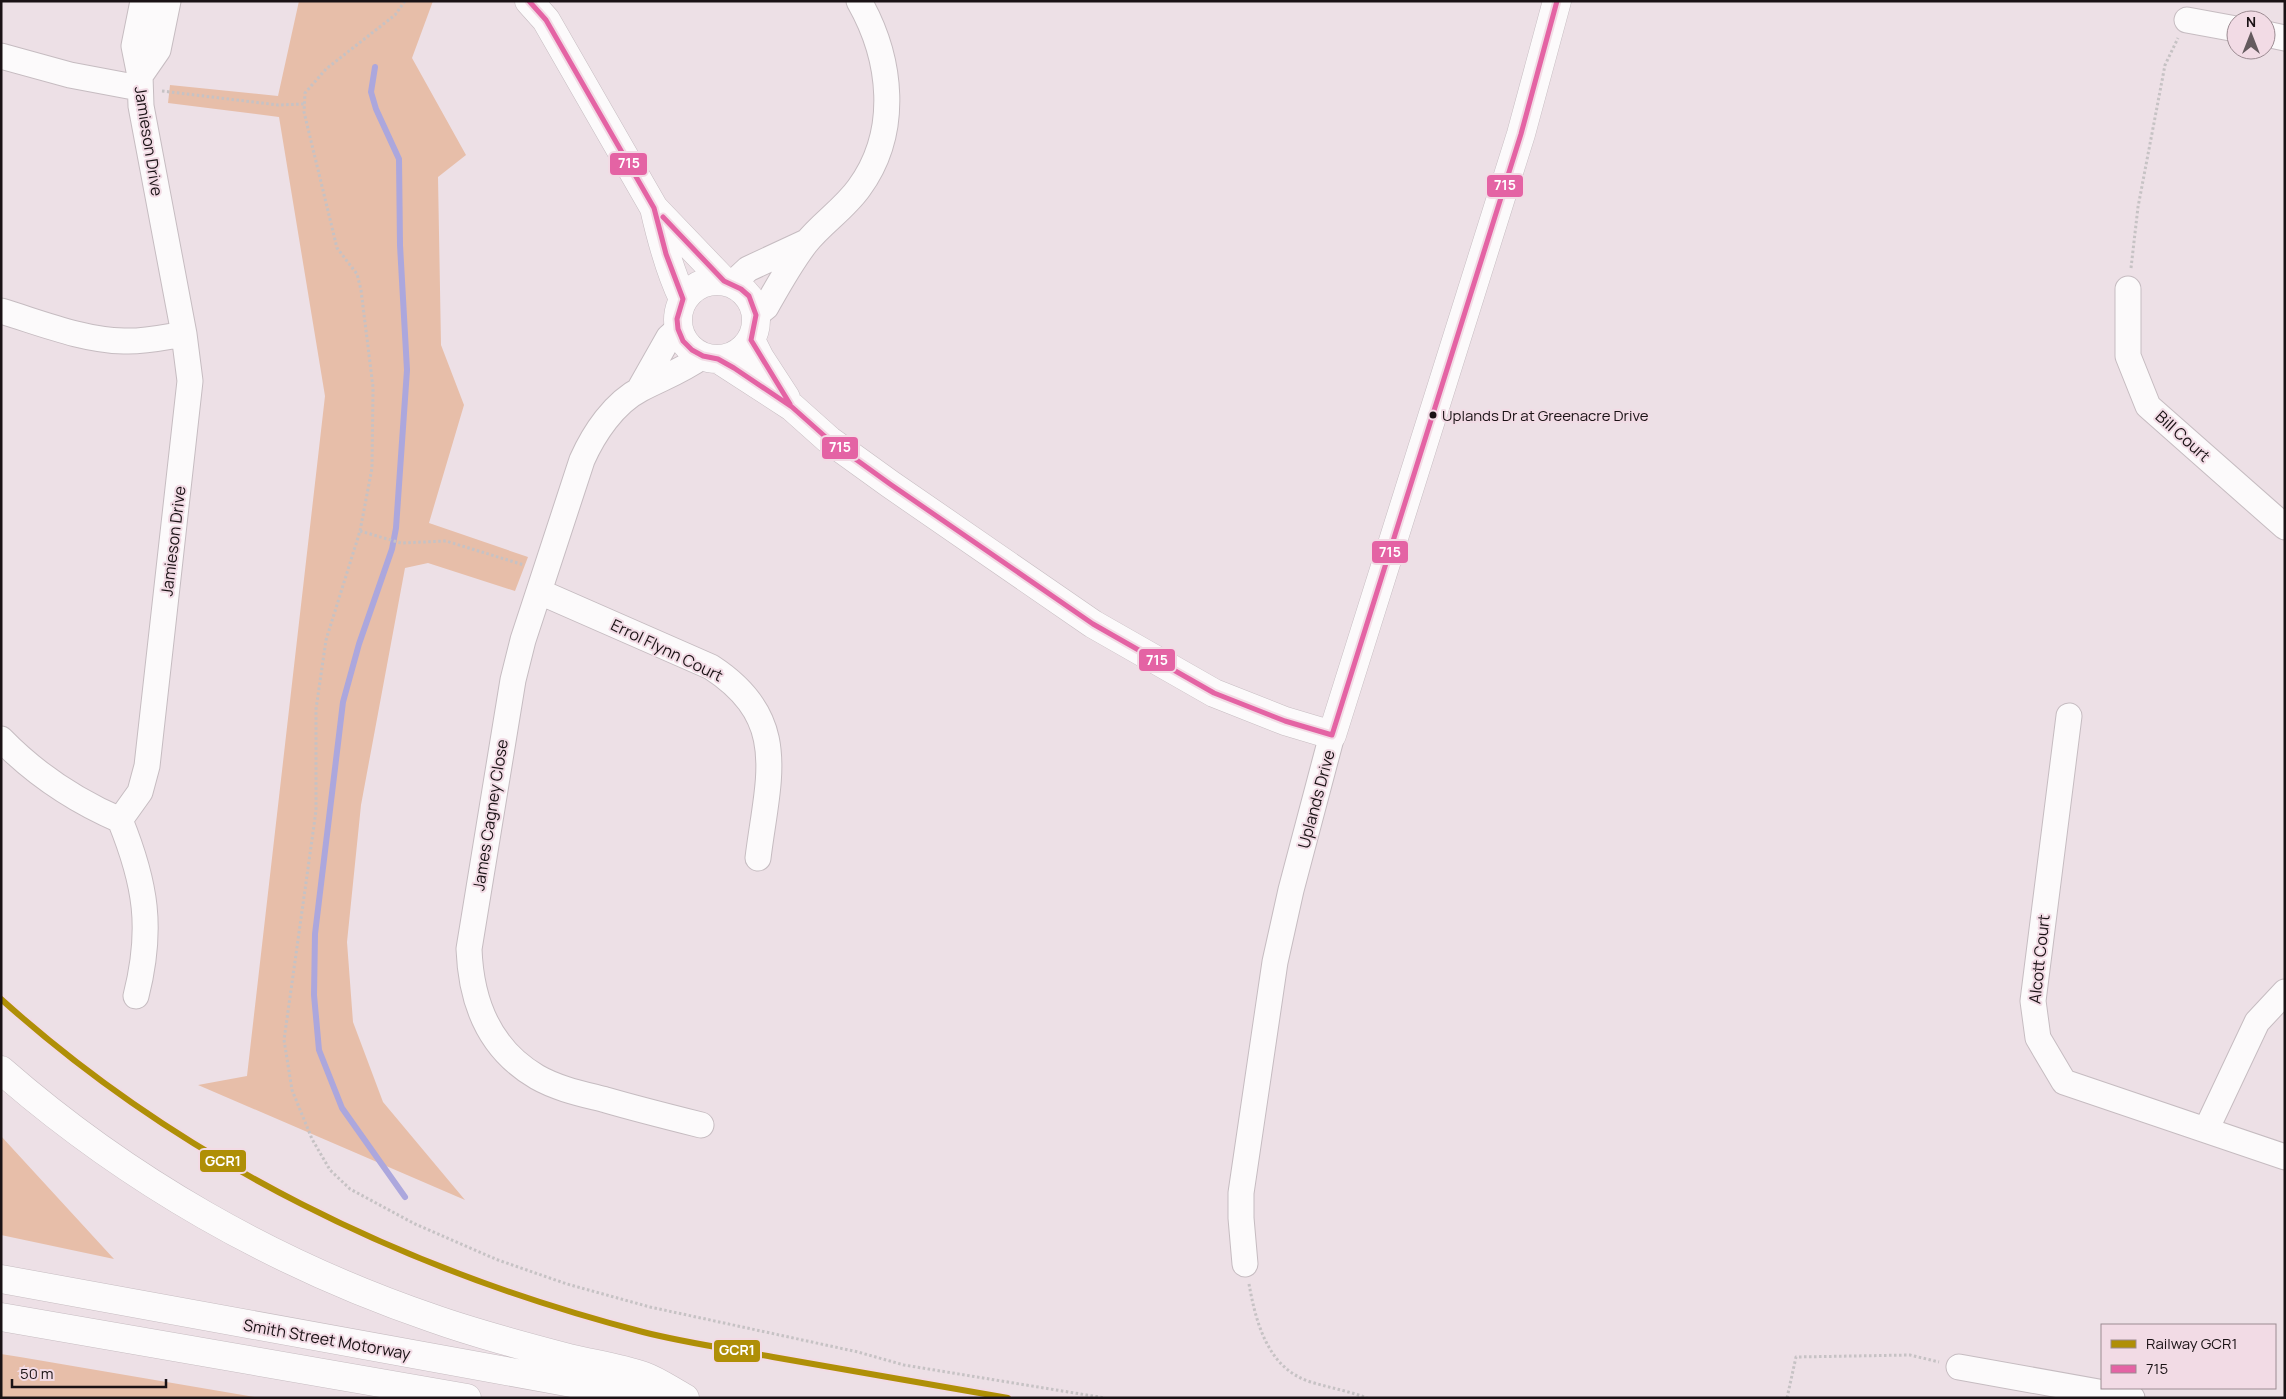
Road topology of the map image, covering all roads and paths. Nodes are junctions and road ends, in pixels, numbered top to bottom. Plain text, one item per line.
1 (144, 1) edge
2 (168, 1) edge
3 (529, 1) edge
4 (859, 1) edge
5 (1557, 1) edge
6 (2187, 20) joint
7 (2226, 26) edge
8 (1, 56) edge
9 (140, 82) junction
10 (304, 104) dead end
11 (654, 208) junction
12 (806, 242) junction
13 (728, 282) junction
14 (2128, 289) joint
15 (683, 299) junction
16 (1, 311) edge
17 (753, 328) junction
18 (678, 329) junction
19 (184, 334) junction
20 (710, 358) junction
21 (639, 390) junction
22 (792, 407) junction
23 (2285, 527) edge
24 (360, 531) dead end
25 (543, 582) junction
26 (2069, 716) dead end
27 (1332, 735) junction
28 (1, 739) edge
29 (120, 820) junction
30 (758, 858) dead end
31 (2285, 992) edge
32 (136, 996) dead end
33 (1, 1070) edge
34 (701, 1124) dead end
35 (2206, 1130) junction
36 (2285, 1157) edge
37 (1245, 1264) joint
38 (1, 1278) edge
39 (1, 1317) edge
40 (1959, 1367) joint
41 (467, 1398) edge
42 (654, 1398) edge
43 (685, 1398) edge
44 (1367, 1398) edge
45 (1787, 1398) edge
46 (2132, 1398) edge

1 - 9 street, Jamieson Drive
2 - 9 street, Jamieson Drive
3 - 11 main road
4 - 12 street
5 - 27 main road, Uplands Drive
6 - 7 street
6 - 14 path
8 - 9 street
9 - 10 path
9 - 19 street, Jamieson Drive
11 - 13 main road
11 - 15 main road
12 - 13 street
12 - 17 street
13 - 15 main road
13 - 17 main road
14 - 23 street, Bill Court
15 - 18 main road
16 - 19 street
17 - 20 main road
17 - 22 main road
18 - 20 main road
18 - 21 street, James Cagney Close
19 - 29 street, Jamieson Drive
20 - 21 street, James Cagney Close
20 - 22 main road
21 - 25 street, James Cagney Close
22 - 27 main road
24 - 25 path
25 - 30 street, Errol Flynn Court
25 - 34 street, James Cagney Close
26 - 35 street, Alcott Court
27 - 37 street, Uplands Drive
28 - 29 street
29 - 32 street
31 - 35 street
33 - 43 main road
35 - 36 street, Alcott Court
37 - 44 path
38 - 42 main road, Smith Street Motorway
39 - 41 main road, Smith Street Motorway
40 - 45 path
40 - 46 street

